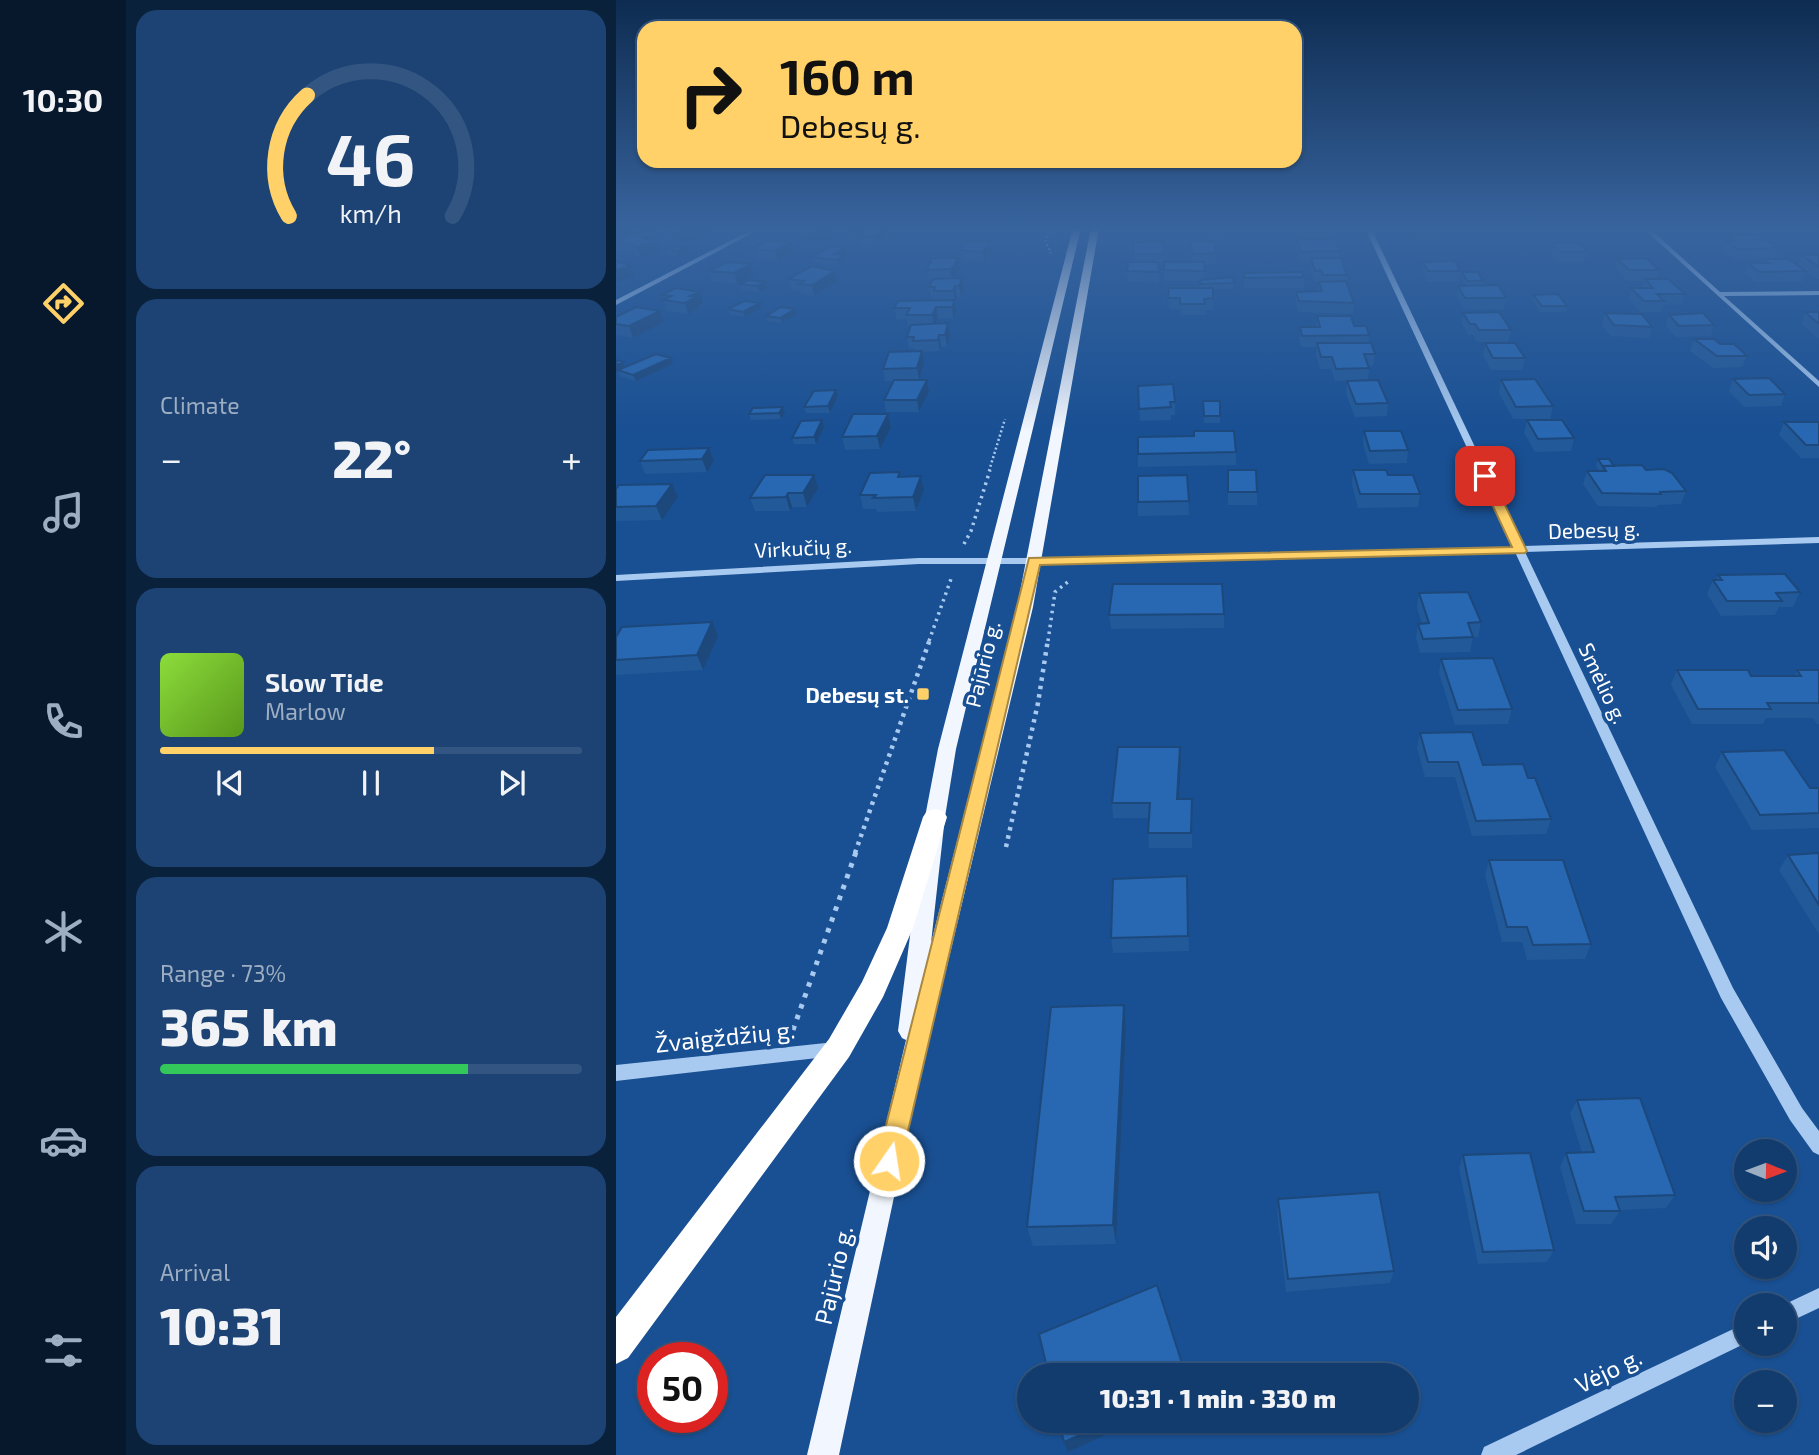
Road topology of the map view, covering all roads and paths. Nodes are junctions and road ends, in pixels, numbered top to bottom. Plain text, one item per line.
1 (1061, 296) edge
2 (1083, 296) edge
3 (1400, 296) edge
4 (1719, 296) edge
5 (1819, 385) edge
6 (1819, 540) edge
7 (1521, 551) junction
8 (992, 561) junction
9 (1034, 561) junction
10 (953, 573) dead end
11 (616, 578) edge
12 (1055, 592) dead end
13 (935, 817) junction
14 (1006, 847) dead end
15 (839, 1048) junction
16 (785, 1054) junction
17 (616, 1073) edge
18 (901, 1108) junction
19 (1819, 1146) edge
20 (1819, 1298) edge
21 (1797, 1308) edge
22 (1734, 1339) edge
23 (616, 1346) edge
24 (823, 1455) edge
25 (1492, 1455) edge

1 - 8 main road, Pajūrio g.
2 - 9 main road, Pajūrio g.
3 - 7 street, Smėlio g.
4 - 5 street
6 - 7 street, Debesų g.
7 - 9 street, Debesų g.
7 - 19 street, Smėlio g.
8 - 9 street, Debesų g.
8 - 11 street, Virkučių g.
8 - 13 main road, Pajūrio g.
9 - 18 main road, Pajūrio g.
10 - 16 path
12 - 14 path
13 - 15 highway
13 - 18 main road, Pajūrio g.
15 - 16 street, Žvaigždžių g.
15 - 23 highway
16 - 17 street, Žvaigždžių g.
18 - 24 main road, Pajūrio g.
20 - 21 street
22 - 25 street, Vėjo g.

